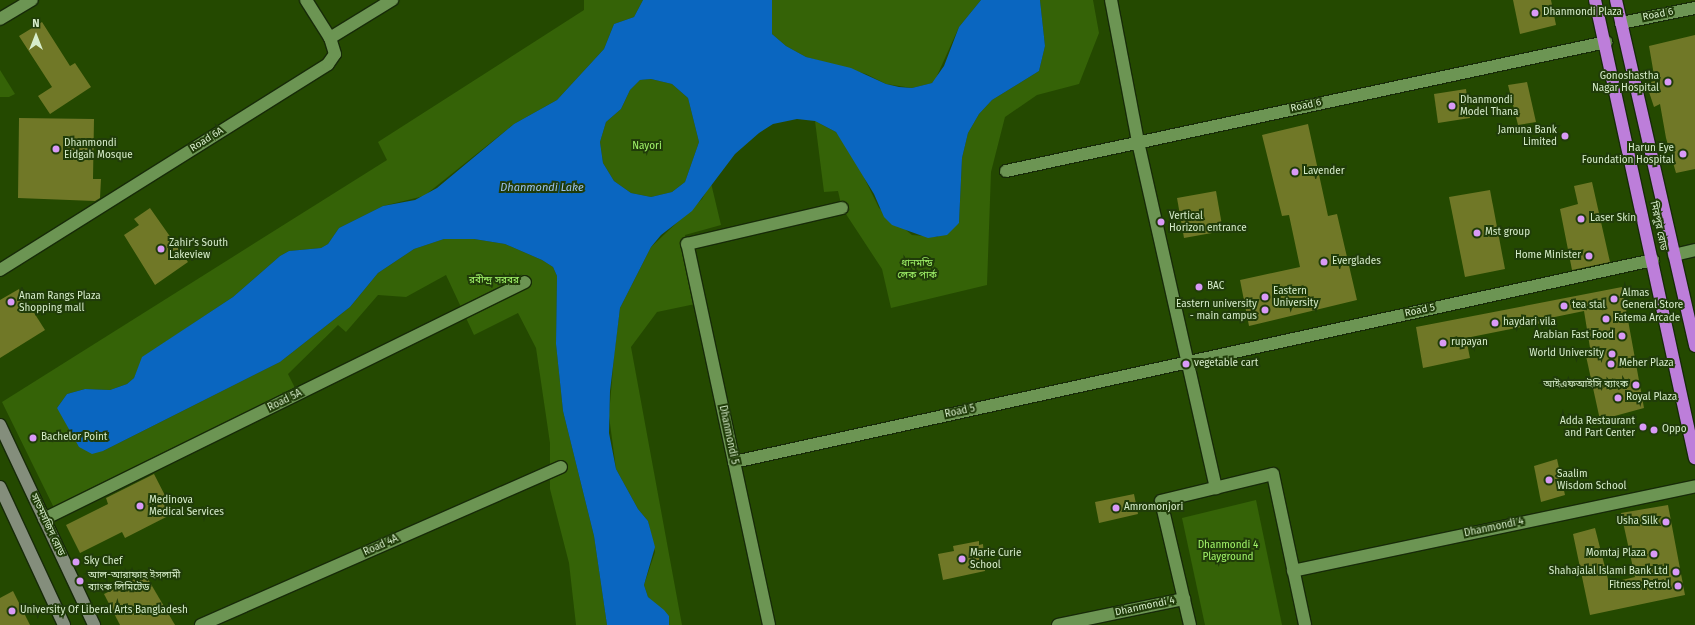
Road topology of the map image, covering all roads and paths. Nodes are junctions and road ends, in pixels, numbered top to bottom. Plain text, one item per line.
1 (32, 0) edge
2 (306, 0) edge
3 (392, 0) edge
4 (1111, 0) edge
5 (1595, 0) edge
6 (1616, 0) edge
7 (1695, 8) edge
8 (0, 19) edge
9 (1621, 23) junction
10 (330, 38) junction
11 (1606, 42) junction
12 (1138, 142) junction
13 (1006, 171) dead end
14 (842, 208) dead end
15 (1695, 250) edge
16 (1674, 255) junction
17 (1654, 260) junction
18 (0, 270) edge
19 (525, 282) dead end
20 (1695, 346) edge
21 (1187, 363) junction
22 (0, 425) edge
23 (1695, 458) edge
24 (734, 462) junction
25 (561, 467) dead end
26 (1695, 486) edge
27 (0, 487) edge
28 (1216, 488) junction
29 (44, 520) junction
30 (1293, 571) junction
31 (1184, 599) junction
32 (64, 625) edge
33 (94, 625) edge
34 (201, 625) edge
35 (769, 625) edge
36 (1058, 625) edge
37 (1190, 625) edge
38 (1304, 625) edge

1 - 8 street
2 - 10 street
3 - 10 street
4 - 12 street
5 - 11 highway, মিরপুর রোড
6 - 9 highway, মিরপুর রোড
7 - 9 street, Road 6
9 - 16 highway, মিরপুর রোড
10 - 18 street, Road 6A
11 - 12 street, Road 6
11 - 17 highway, মিরপুর রোড
12 - 13 street, Road 6
12 - 21 street
14 - 24 street, Dhanmondi 5
15 - 16 street
16 - 20 highway, মিরপুর রোড
17 - 21 street, Road 5
17 - 23 highway, মিরপুর রোড
19 - 29 street, Road 5A
21 - 24 street, Road 5
21 - 28 street
22 - 29 main road, সাতমসজিদ রোড
24 - 35 street, Dhanmondi 5
25 - 34 street, Road 4A
26 - 30 street, Dhanmondi 4
27 - 32 main road
28 - 30 street
28 - 31 street, Dhanmondi 4
29 - 33 main road, সাতমসজিদ রোড
30 - 38 street
31 - 36 street, Dhanmondi 4
31 - 37 street, Dhanmondi 4

